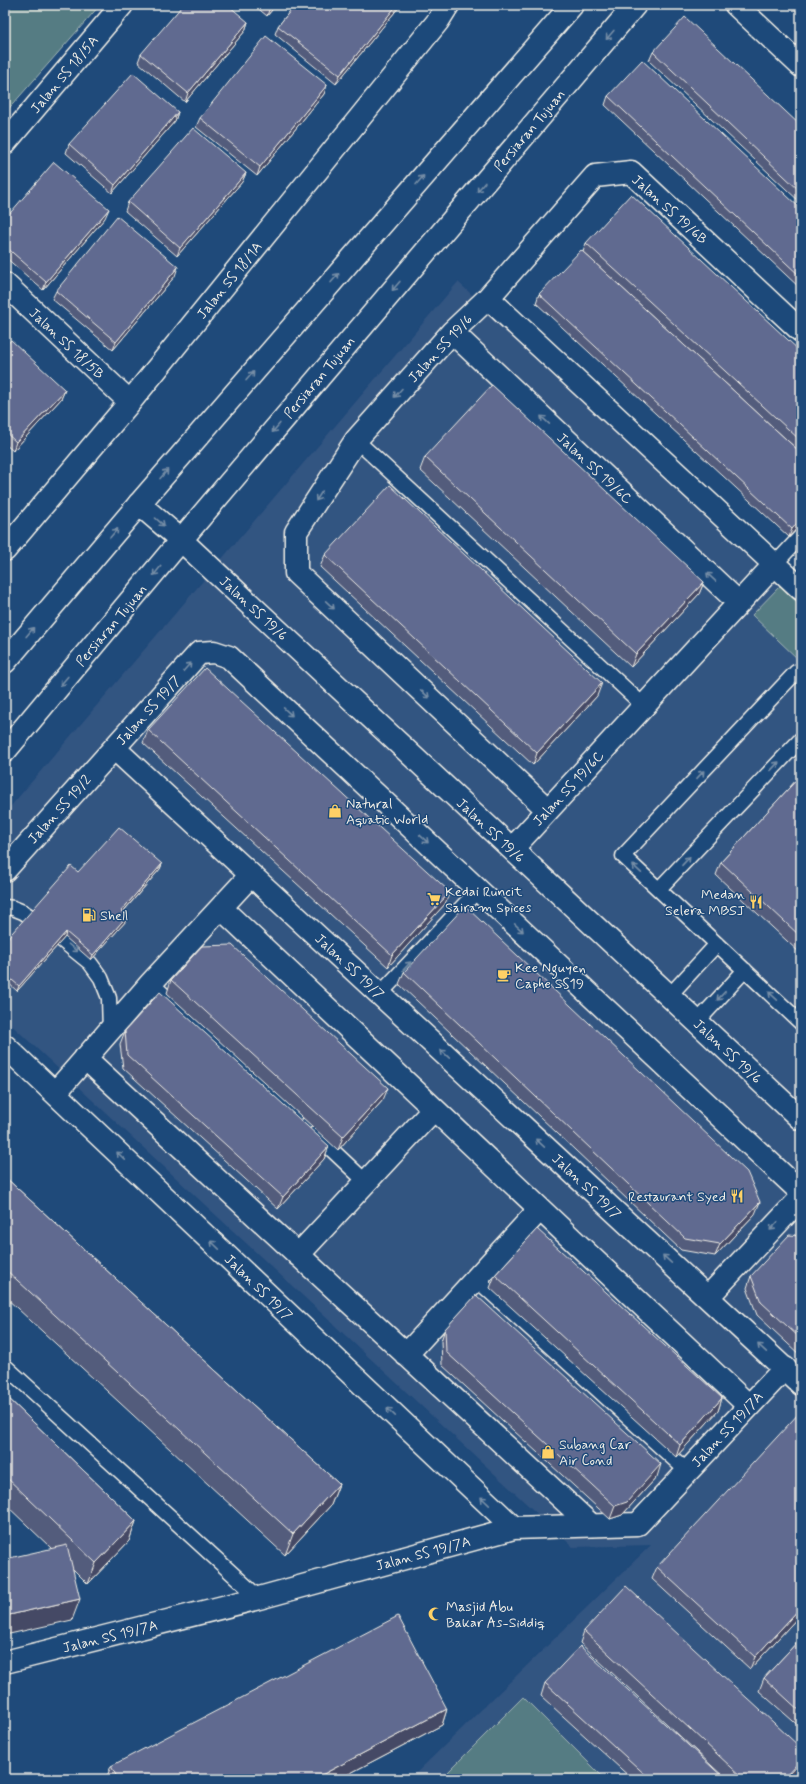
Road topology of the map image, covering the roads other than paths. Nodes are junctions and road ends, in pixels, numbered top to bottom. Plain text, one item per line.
1 (122, 5) edge
2 (448, 5) edge
3 (572, 5) edge
4 (635, 5) edge
5 (736, 5) edge
6 (801, 66) edge
7 (5, 143) edge
8 (5, 284) edge
9 (488, 298) junction
10 (801, 331) edge
11 (452, 332) junction
12 (130, 402) junction
13 (356, 440) junction
14 (139, 504) junction
15 (801, 536) edge
16 (181, 540) junction
17 (5, 550) edge
18 (775, 564) junction
19 (801, 589) edge
20 (739, 604) junction
21 (5, 662) edge
22 (801, 677) edge
23 (644, 706) junction
24 (801, 739) edge
25 (114, 748) junction
26 (5, 751) edge
27 (548, 810) junction
28 (512, 849) junction
29 (5, 870) edge
30 (251, 875) junction
31 (659, 889) junction
32 (478, 890) junction
33 (5, 908) edge
34 (221, 908) junction
35 (717, 944) junction
36 (745, 970) junction
37 (152, 983) junction
38 (380, 994) junction
39 (669, 996) junction
40 (800, 1021) edge
41 (697, 1022) junction
42 (110, 1031) junction
43 (5, 1046) edge
44 (86, 1058) junction
45 (55, 1093) junction
46 (434, 1109) junction
47 (801, 1119) edge
48 (366, 1182) junction
49 (801, 1192) edge
50 (801, 1198) edge
51 (540, 1209) junction
52 (298, 1255) junction
53 (476, 1279) junction
54 (708, 1297) junction
55 (406, 1355) junction
56 (5, 1366) edge
57 (785, 1368) junction
58 (801, 1384) edge
59 (749, 1406) junction
60 (687, 1472) junction
61 (591, 1525) junction
62 (514, 1528) junction
63 (259, 1598) junction
64 (5, 1662) edge

1 - 7 street, Jalan SS 18/5A
2 - 12 street, Jalan SS 18/1A
14 -> 3 street
4 -> 16 street, Persiaran Tujuan
5 - 6 street
8 - 12 street, Jalan SS 18/5B
9 - 10 street, Jalan SS 19/6B
9 - 11 street, Jalan SS 19/6
9 - 18 street
11 -> 13 street, Jalan SS 19/6
20 -> 11 street, Jalan SS 19/6C
12 - 17 street, Jalan SS 18/1A
13 - 23 lane
13 -> 27 street, Jalan SS 19/6
14 -> 16 street, Jalan SS 19/6
21 -> 14 street
15 - 18 lane
16 -> 26 street, Persiaran Tujuan
16 - 28 street, Jalan SS 19/6
18 - 19 street
18 - 20 street, Jalan SS 19/6C
20 - 23 street, Jalan SS 19/6C
31 -> 22 lane
23 - 27 street, Jalan SS 19/6C
31 -> 24 lane
25 - 29 street, Jalan SS 19/2
25 - 30 street, Jalan SS 19/7
25 -> 32 street, Jalan SS 19/7
27 - 28 street, Jalan SS 19/6C
28 - 39 street, Jalan SS 19/6
30 - 34 street
30 - 38 street, Jalan SS 19/7
31 - 35 lane
38 -> 32 lane
32 -> 49 street, Jalan SS 19/7
33 -> 42 lane
34 - 37 street
34 - 46 street
35 - 36 lane
35 - 39 lane
40 -> 36 lane
36 -> 41 lane
37 - 42 street
37 - 48 lane
54 -> 38 street, Jalan SS 19/7
39 - 41 street, Jalan SS 19/6
41 - 47 street, Jalan SS 19/6
42 - 44 street
43 - 45 street, Jalan SS 19/7
44 - 45 street
44 - 52 street
62 -> 45 street, Jalan SS 19/7
46 - 48 street
46 - 51 street
48 - 52 street
50 -> 54 street
51 - 53 street
51 - 59 street
52 - 55 street
53 - 55 street
53 - 60 lane
57 -> 54 street, Jalan SS 19/7
55 - 61 street
56 - 63 lane
57 - 58 street, Jalan SS 19/7
57 - 59 street, Jalan SS 19/7A
59 - 60 street, Jalan SS 19/7A
60 - 61 street, Jalan SS 19/7A
61 - 62 street, Jalan SS 19/7A
62 - 63 street, Jalan SS 19/7A
63 - 64 street, Jalan SS 19/7A

